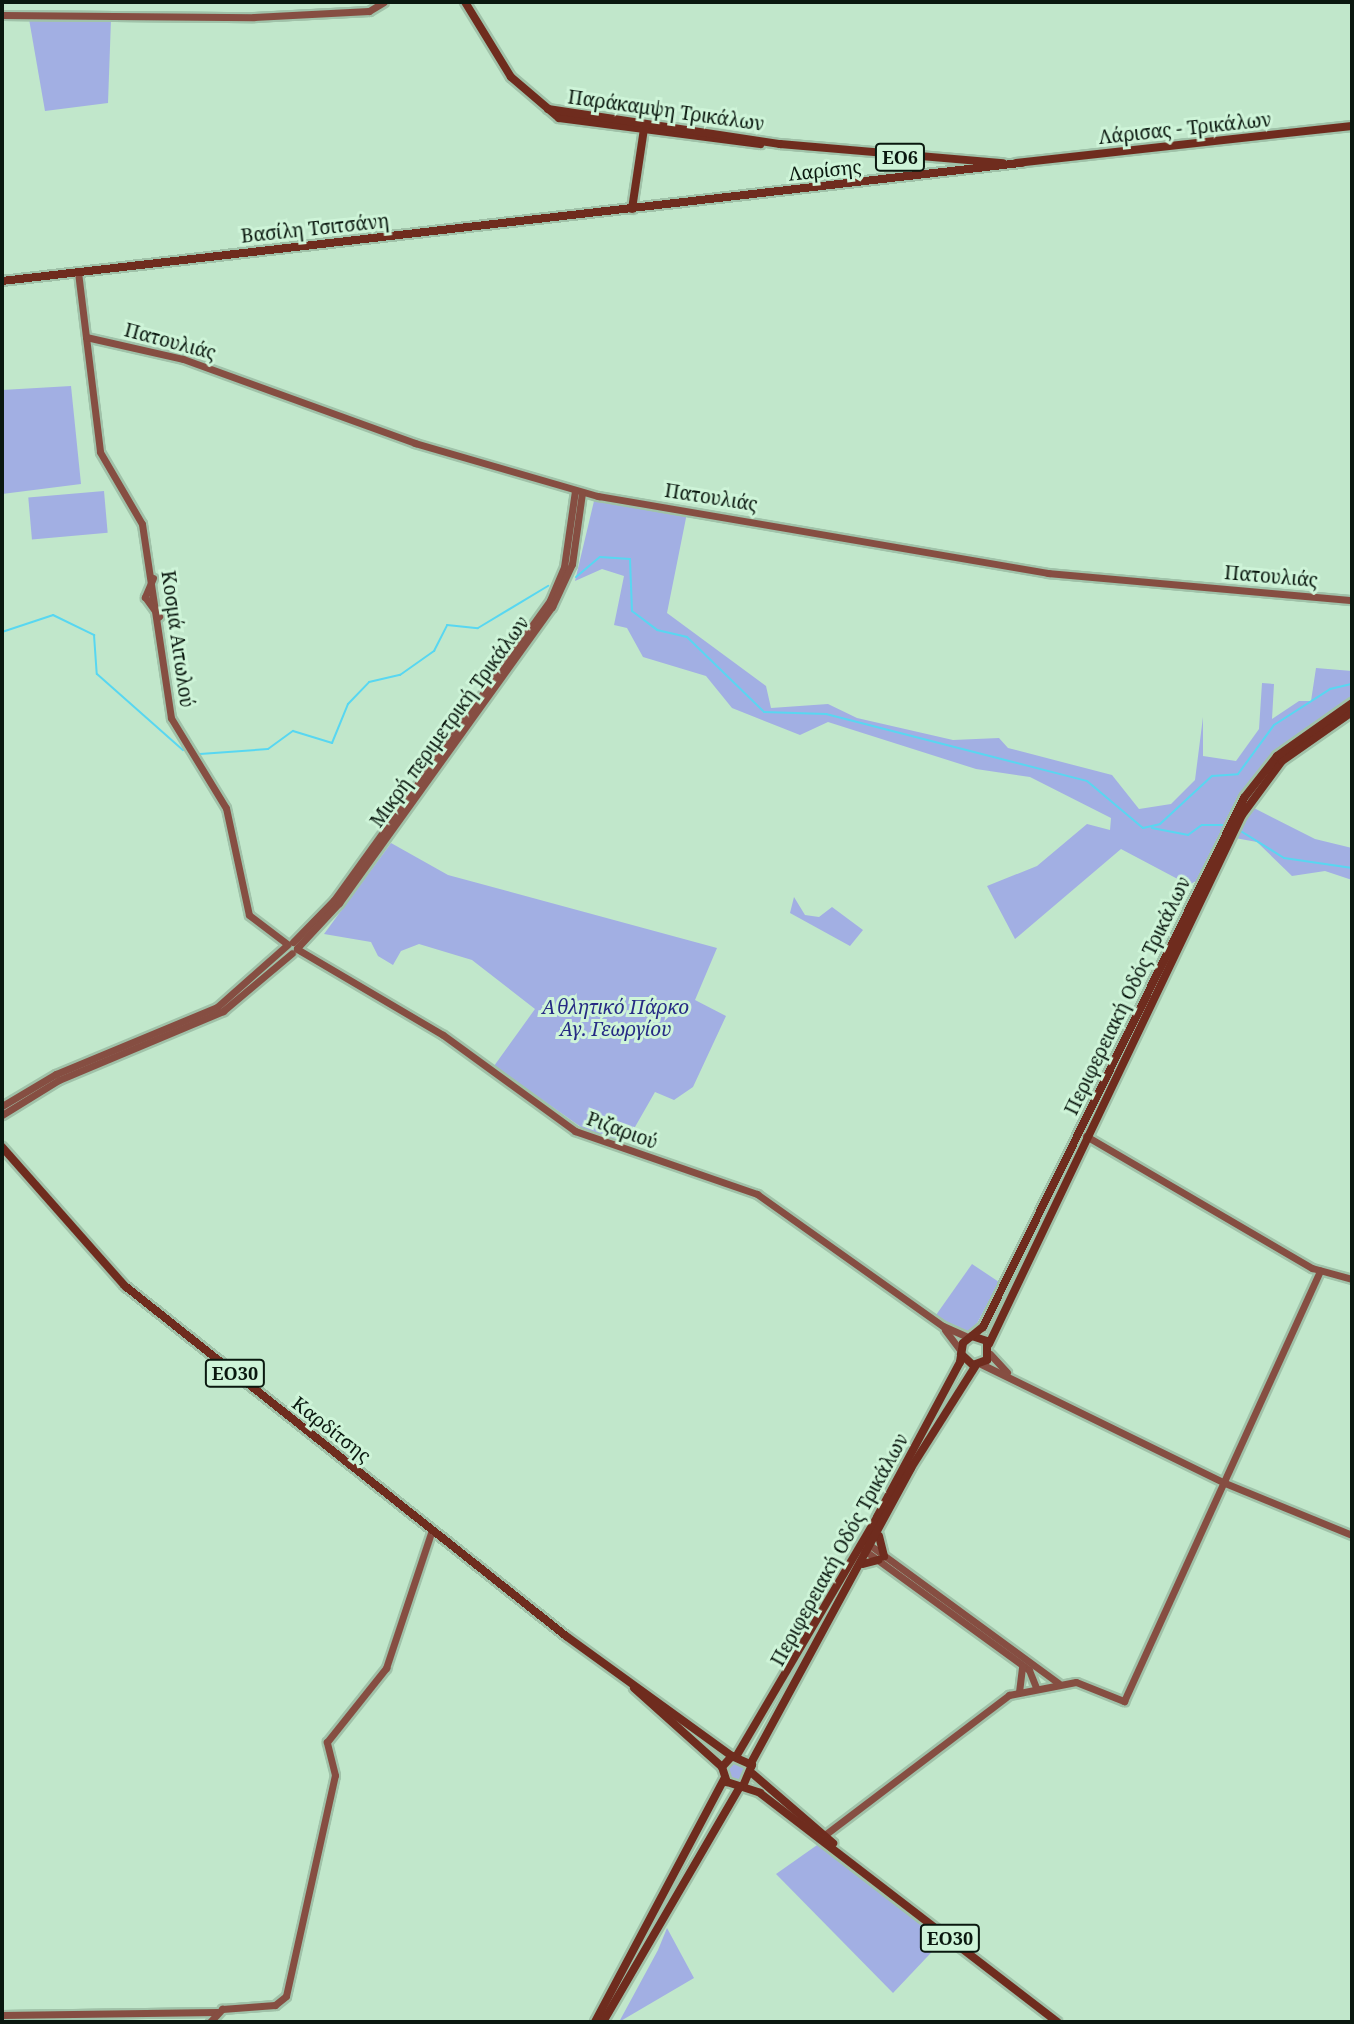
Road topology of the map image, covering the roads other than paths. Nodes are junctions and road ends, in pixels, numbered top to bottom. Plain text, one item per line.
1 (384, 2) edge
2 (465, 2) edge
3 (2, 15) edge
4 (548, 109) junction
5 (1352, 126) edge
6 (642, 128) junction
7 (625, 130) junction
8 (657, 133) junction
9 (780, 144) junction
10 (639, 146) junction
11 (1021, 163) junction
12 (635, 183) junction
13 (660, 205) junction
14 (632, 209) junction
15 (600, 212) junction
16 (78, 272) junction
17 (2, 281) edge
18 (86, 337) junction
19 (579, 492) junction
20 (153, 576) junction
21 (1352, 600) edge
22 (161, 619) junction
23 (1352, 703) edge
24 (1352, 712) edge
25 (292, 947) junction
26 (2, 1107) edge
27 (2, 1115) edge
28 (1085, 1136) junction
29 (2, 1147) edge
30 (1320, 1271) junction
31 (1352, 1279) edge
32 (943, 1326) junction
33 (970, 1337) junction
34 (989, 1344) junction
35 (961, 1353) junction
36 (990, 1354) junction
37 (978, 1365) junction
38 (1007, 1373) junction
39 (1225, 1482) junction
40 (432, 1530) junction
41 (879, 1533) junction
42 (1352, 1535) edge
43 (861, 1544) junction
44 (870, 1550) junction
45 (881, 1558) junction
46 (860, 1566) junction
47 (1022, 1665) junction
48 (1037, 1668) junction
49 (1059, 1683) junction
50 (632, 1686) junction
51 (1038, 1687) junction
52 (1019, 1692) junction
53 (735, 1756) junction
54 (751, 1763) junction
55 (721, 1765) junction
56 (753, 1774) junction
57 (724, 1779) junction
58 (742, 1786) junction
59 (822, 1837) junction
60 (217, 2012) junction
61 (2, 2015) edge
62 (210, 2022) edge
63 (595, 2022) edge
64 (603, 2022) edge
65 (1057, 2022) edge

1 - 3 street
2 - 4 main road, Παράκαμψη Τρικάλων / ΕΟ6
4 - 6 main road, Παράκαμψη Τρικάλων / ΕΟ6
4 - 7 main road, Παράκαμψη Τρικάλων / ΕΟ6
5 - 11 main road, Λάρισας - Τρικάλων / ΕΟ6
6 - 7 main road, Παράκαμψη Τρικάλων / ΕΟ6
6 - 8 main road, Παράκαμψη Τρικάλων / ΕΟ6
6 - 9 main road, Παράκαμψη Τρικάλων / ΕΟ6
6 - 10 main road
7 - 10 main road
8 - 9 main road, Παράκαμψη Τρικάλων / ΕΟ6
8 - 10 main road
9 - 11 main road, Παράκαμψη Τρικάλων / ΕΟ6
10 - 12 main road
11 - 13 main road, Λαρίσης
12 - 13 main road
12 - 14 main road
12 - 15 main road
13 - 14 main road, Λαρίσης
14 - 15 main road, Βασίλη Τσιτσάνη
15 - 16 main road, Βασίλη Τσιτσάνη
16 - 17 main road, Βασίλη Τσιτσάνη
16 - 18 street, Κοσμά Αιτωλού
18 - 19 street, Πατουλιάς
18 - 20 street, Κοσμά Αιτωλού
19 - 21 street, Πατουλιάς
19 - 25 street, Μικρή περιμετρική Τρικάλων
20 - 22 street, Κοσμά Αιτωλού
20 - 22 street
22 - 25 street, Κοσμά Αιτωλού
23 - 33 main road, Περιφερειακή Οδός Τρικάλων
24 - 28 main road, Περιφερειακή Οδός Τρικάλων
25 - 26 street, Μικρή περιμετρική Τρικάλων
25 - 27 street, Μικρή περιμετρική Τρικάλων
25 - 32 street, Ριζαριού
28 - 30 street
28 - 34 main road, Περιφερειακή Οδός Τρικάλων
29 - 40 main road, Καρδίτσης / ΕΟ30
30 - 31 street
30 - 39 street
32 - 33 street, Ριζαριού
32 - 35 street, Ριζαριού
33 - 34 main road
33 - 35 main road, Περιφερειακή Οδός Τρικάλων
34 - 36 main road
35 - 37 main road
35 - 43 main road, Περιφερειακή Οδός Τρικάλων
36 - 37 main road, Περιφερειακή Οδός Τρικάλων
36 - 38 street
37 - 38 street
37 - 41 main road, Περιφερειακή Οδός Τρικάλων
38 - 39 street
39 - 42 street
39 - 49 street
40 - 50 main road, Καρδίτσης / ΕΟ30
40 - 60 street
41 - 44 main road, Περιφερειακή Οδός Τρικάλων
41 - 45 main road
43 - 44 street
43 - 53 main road, Περιφερειακή Οδός Τρικάλων
44 - 45 street
44 - 46 main road, Περιφερειακή Οδός Τρικάλων
45 - 46 main road
45 - 47 street
45 - 48 street
46 - 54 main road, Περιφερειακή Οδός Τρικάλων
47 - 51 street
47 - 52 street
48 - 49 street
48 - 51 street
49 - 51 street
50 - 53 main road, Καρδίτσης / ΕΟ30
50 - 55 main road, Καρδίτσης / ΕΟ30
51 - 52 street
52 - 59 street
53 - 54 main road, ΕΟ30
53 - 55 main road
54 - 56 main road
55 - 57 main road
56 - 58 main road
56 - 59 main road, ΕΟ30
57 - 58 main road, ΕΟ30
57 - 63 main road
58 - 59 main road, ΕΟ30
58 - 64 main road
59 - 65 main road, ΕΟ30
60 - 61 street
60 - 62 street

